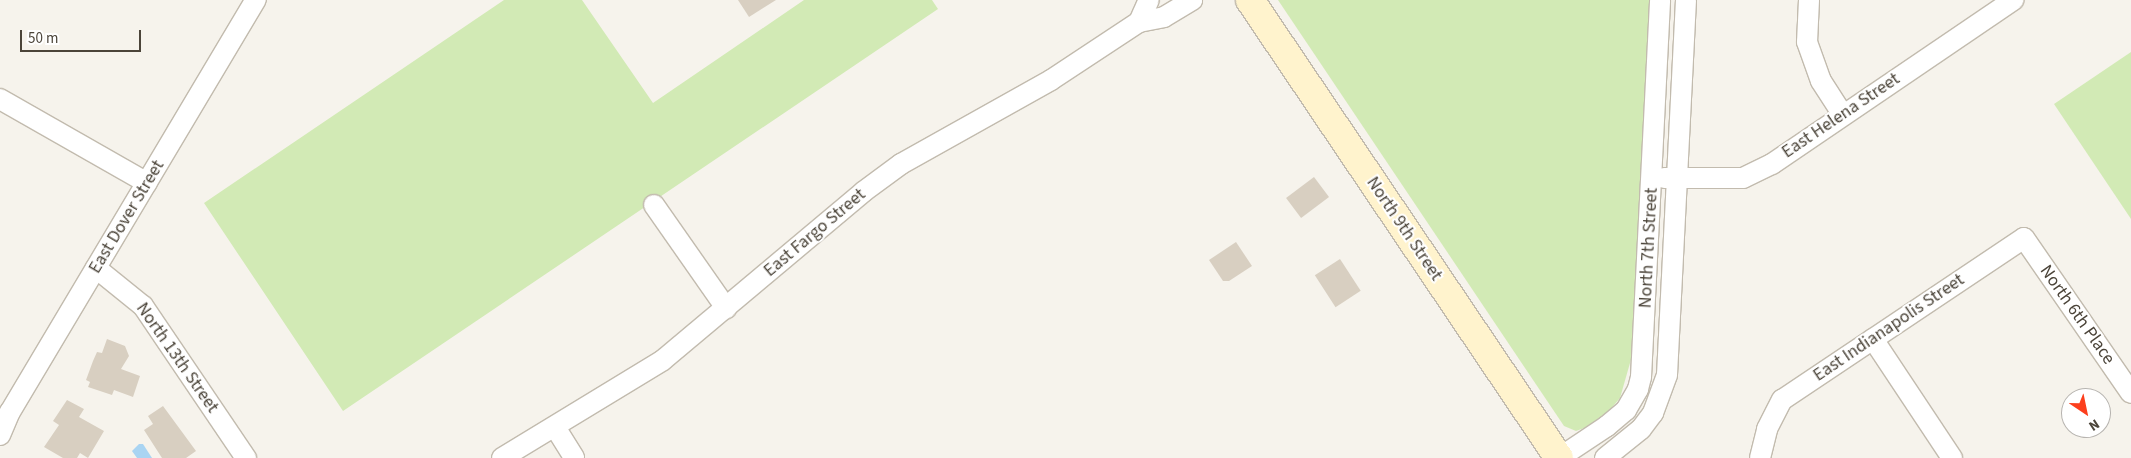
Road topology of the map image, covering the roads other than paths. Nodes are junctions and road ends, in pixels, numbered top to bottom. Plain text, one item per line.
1 (256, 0) edge
2 (1149, 0) edge
3 (1192, 0) edge
4 (1250, 0) edge
5 (1660, 0) edge
6 (1686, 0) edge
7 (1809, 0) edge
8 (2013, 0) edge
9 (1139, 22) junction
10 (0, 99) edge
11 (1843, 115) junction
12 (1652, 178) junction
13 (1677, 179) junction
14 (147, 183) junction
15 (654, 205) dead end
16 (2024, 238) joint
17 (96, 268) junction
18 (726, 308) junction
19 (1873, 339) junction
20 (2131, 393) edge
21 (555, 427) junction
22 (0, 435) edge
23 (246, 458) edge
24 (502, 458) edge
25 (574, 458) edge
26 (1559, 458) edge
27 (1605, 458) edge
28 (1760, 458) edge
29 (1952, 458) edge

1 - 14 street, East Dover Street
2 - 9 street
3 - 9 street, East Fargo Street
4 - 26 main road, North 9th Street
5 - 12 street, North 7th Street
6 - 13 street, North 7th Street
7 - 11 street
8 - 11 street, East Helena Street
9 - 18 street, East Fargo Street
10 - 14 street
11 - 13 street, East Helena Street
12 - 13 street, East Helena Street
12 - 26 street, North 7th Street
13 - 27 street, North 7th Street
14 - 17 street, East Dover Street
15 - 18 street
16 - 19 street, East Indianapolis Street
16 - 20 street, North 6th Place
17 - 22 street, East Dover Street
17 - 23 street, North 13th Street
18 - 21 street, East Fargo Street
19 - 28 street, East Indianapolis Street
19 - 29 street
21 - 24 street, East Fargo Street
21 - 25 street

